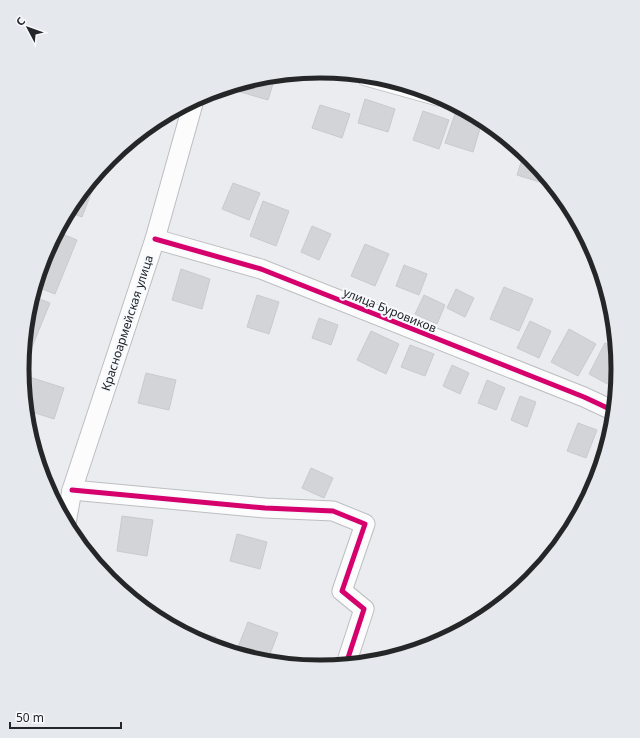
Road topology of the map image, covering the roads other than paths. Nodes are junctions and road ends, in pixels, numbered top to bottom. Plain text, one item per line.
1 (192, 108) edge
2 (155, 239) junction
3 (609, 409) edge
4 (72, 490) junction
5 (68, 514) edge
6 (348, 659) edge

1 - 2 street, Красноармейская улица
2 - 3 street, улица Буровиков
2 - 4 street, Красноармейская улица
4 - 5 street, Красноармейская улица
4 - 6 street

